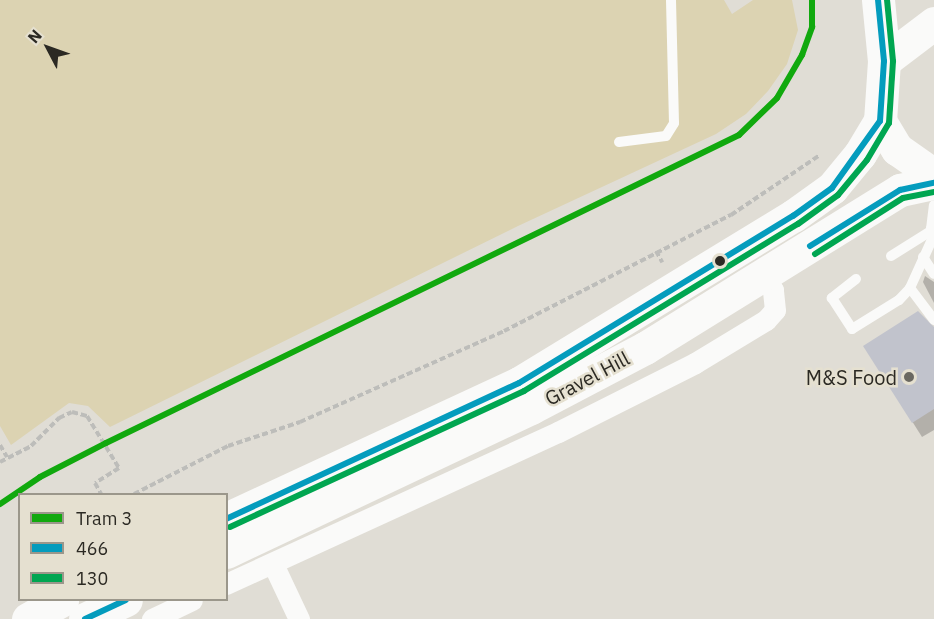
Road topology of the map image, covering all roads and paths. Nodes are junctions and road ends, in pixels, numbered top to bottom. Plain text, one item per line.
1 (671, 0) edge
2 (878, 0) edge
3 (934, 23) edge
4 (884, 61) junction
5 (880, 121) junction
6 (619, 142) dead end
7 (825, 152) dead end
8 (934, 175) edge
9 (934, 183) edge
10 (934, 204) edge
11 (933, 234) edge
12 (656, 250) junction
13 (891, 256) dead end
14 (923, 257) junction
15 (662, 262) dead end
16 (934, 273) edge
17 (856, 279) dead end
18 (768, 283) junction
19 (910, 288) junction
20 (934, 320) edge
21 (0, 446) edge
22 (7, 457) junction
23 (0, 462) edge
24 (100, 493) edge
25 (138, 493) edge
26 (228, 518) edge
27 (228, 551) edge
28 (273, 564) junction
29 (228, 583) edge
30 (60, 601) edge
31 (124, 601) edge
32 (190, 601) edge
33 (28, 619) edge
34 (85, 619) edge
35 (152, 619) edge
36 (299, 619) edge

1 - 6 lane
2 - 4 main road
3 - 4 main road
4 - 5 main road
5 - 8 main road
5 - 26 main road, Gravel Hill
7 - 12 path
9 - 18 main road, Gravel Hill
10 - 11 lane
11 - 13 lane
11 - 14 lane
12 - 15 path
12 - 25 path
14 - 16 lane
14 - 19 lane
17 - 19 lane
18 - 27 main road, Gravel Hill
18 - 28 street, Gravel Hill
19 - 20 lane
21 - 22 path
22 - 23 path
22 - 24 path
28 - 29 street, Gravel Hill
28 - 36 street
30 - 33 main road
31 - 34 main road
32 - 35 street

